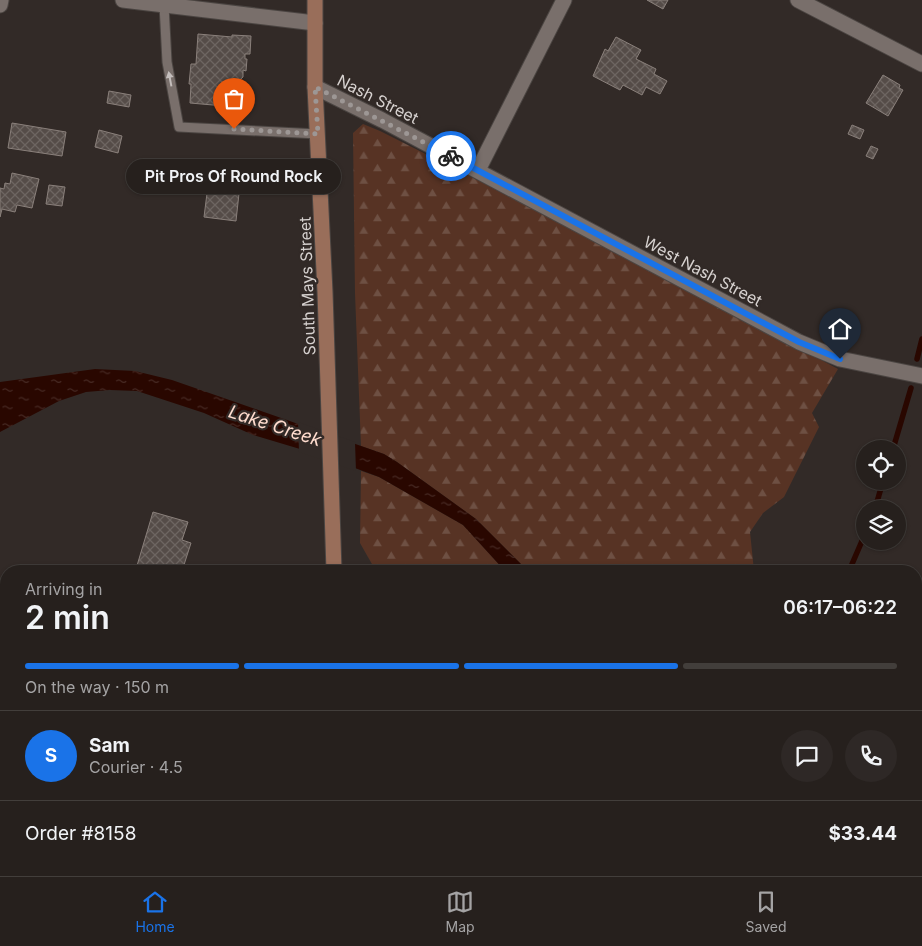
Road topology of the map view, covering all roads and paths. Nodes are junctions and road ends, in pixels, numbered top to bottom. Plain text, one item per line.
1 (1, 0) edge
2 (123, 0) edge
3 (315, 0) edge
4 (564, 0) edge
5 (798, 0) edge
6 (0, 5) edge
7 (164, 6) junction
8 (315, 23) junction
9 (922, 64) edge
10 (315, 87) junction
11 (318, 134) junction
12 (478, 170) junction
13 (922, 376) edge
14 (334, 565) edge

1 - 6 street
2 - 7 street
3 - 8 main road, South Mays Street
4 - 12 street
5 - 9 street
7 - 8 street
11 -> 7 lane
8 - 10 main road, South Mays Street
10 - 11 main road, South Mays Street
10 - 12 street, Nash Street
11 - 14 main road, South Mays Street
12 - 13 street, West Nash Street

